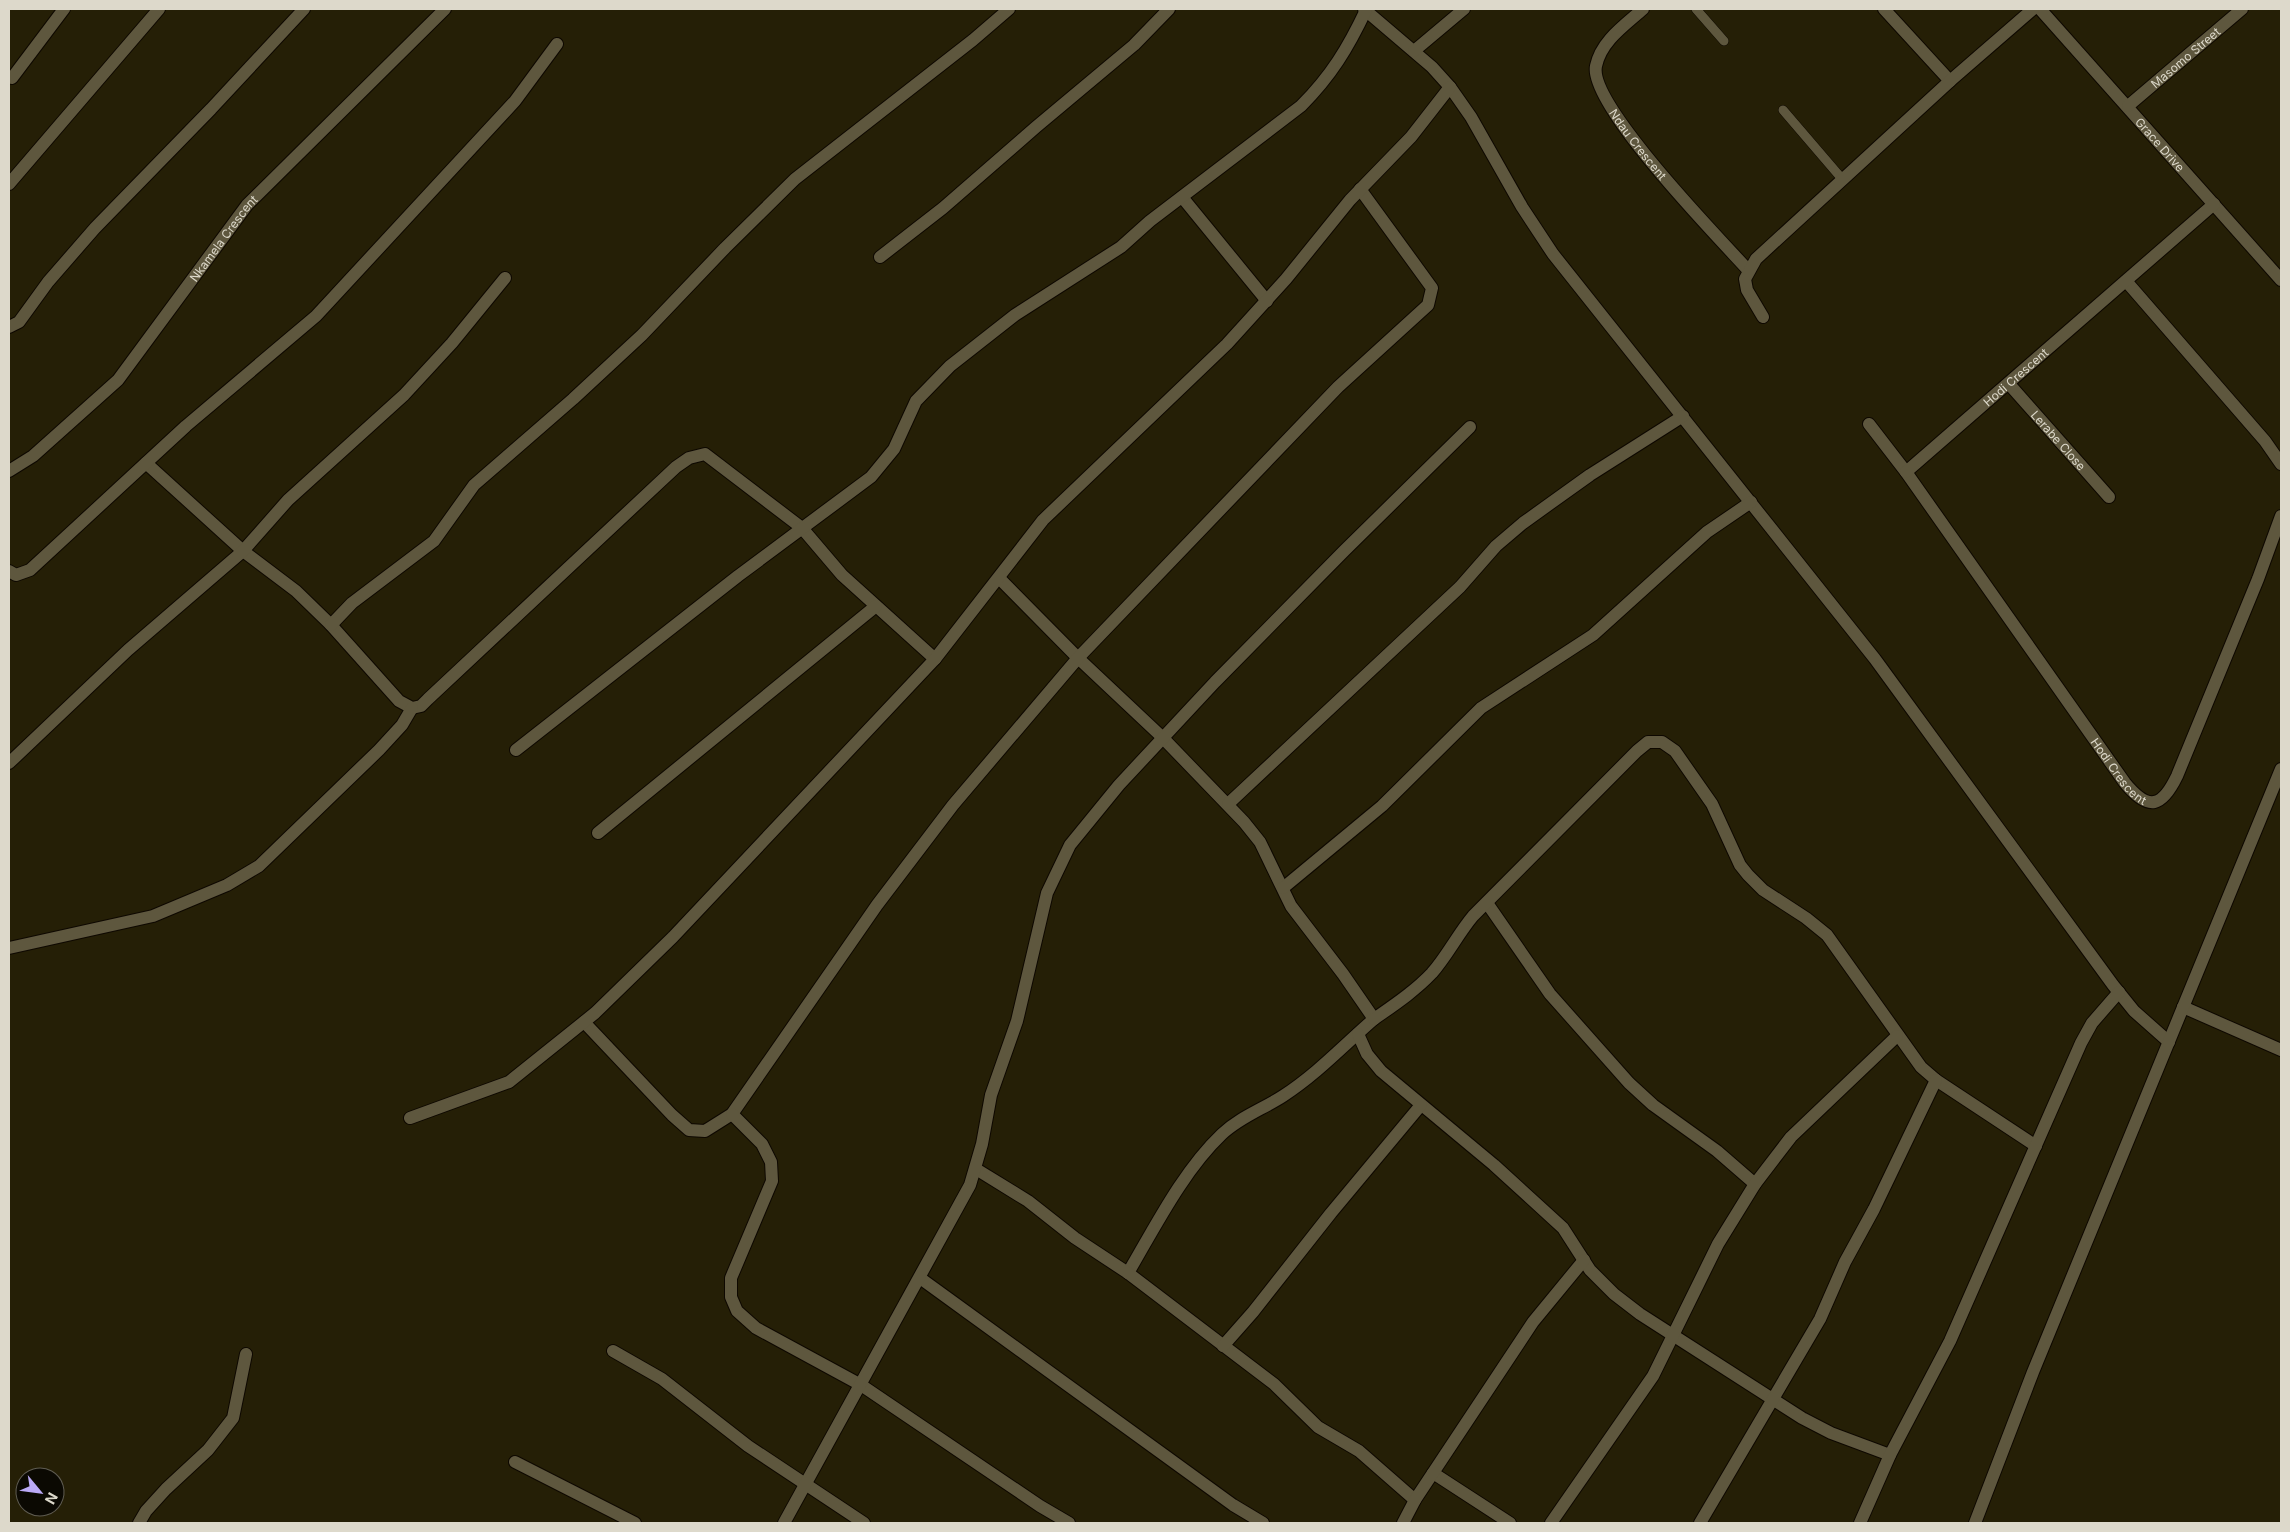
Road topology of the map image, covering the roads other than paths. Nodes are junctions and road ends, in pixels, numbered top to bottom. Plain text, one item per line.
1 (64, 9) edge
2 (159, 9) edge
3 (304, 9) edge
4 (445, 9) edge
5 (1009, 9) edge
6 (1169, 9) edge
7 (1464, 9) edge
8 (1643, 9) edge
9 (1696, 9) edge
10 (1884, 9) edge
11 (2033, 9) edge
12 (2040, 9) edge
13 (2242, 9) edge
14 (1368, 11) edge
15 (1724, 41) dead end
16 (557, 44) dead end
17 (1414, 51) junction
18 (12, 78) dead end
19 (1950, 81) junction
20 (1450, 87) junction
21 (2128, 106) junction
22 (1783, 110) dead end
23 (1842, 180) junction
24 (9, 184) edge
25 (1360, 189) junction
26 (1182, 197) junction
27 (2214, 204) junction
28 (880, 257) dead end
29 (1748, 270) junction
30 (505, 278) dead end
31 (2281, 280) edge
32 (2126, 281) junction
33 (1267, 301) junction
34 (1763, 317) dead end
35 (9, 327) edge
36 (2009, 384) junction
37 (1683, 416) junction
38 (1869, 424) dead end
39 (1470, 428) dead end
40 (146, 463) junction
41 (2281, 464) edge
42 (9, 471) edge
43 (1906, 472) junction
44 (2109, 497) dead end
45 (1752, 502) junction
46 (2281, 516) edge
47 (802, 528) junction
48 (243, 552) junction
49 (9, 571) edge
50 (999, 578) junction
51 (876, 606) junction
52 (331, 625) junction
53 (1078, 658) junction
54 (935, 659) junction
55 (412, 708) junction
56 (1162, 737) junction
57 (516, 750) dead end
58 (9, 763) edge
59 (2281, 769) edge
60 (1228, 804) junction
61 (598, 833) dead end
62 (1283, 888) junction
63 (1487, 903) junction
64 (11, 946) edge
65 (2119, 992) junction
66 (2183, 1007) junction
67 (1374, 1019) junction
68 (584, 1022) junction
69 (1358, 1034) junction
70 (1897, 1036) junction
71 (2169, 1042) junction
72 (2281, 1050) edge
73 (1936, 1080) junction
74 (1421, 1105) junction
75 (732, 1114) junction
76 (410, 1118) dead end
77 (2036, 1146) junction
78 (976, 1169) junction
79 (1755, 1184) junction
80 (1584, 1260) junction
81 (1128, 1273) junction
82 (920, 1278) junction
83 (1674, 1337) junction
84 (1223, 1346) junction
85 (614, 1350) dead end
86 (246, 1354) dead end
87 (861, 1384) junction
88 (1774, 1400) junction
89 (1890, 1455) junction
90 (515, 1462) dead end
91 (1433, 1474) junction
92 (806, 1484) junction
93 (1415, 1500) junction
94 (139, 1523) edge
95 (635, 1523) edge
96 (784, 1523) edge
97 (864, 1523) edge
98 (1069, 1523) edge
99 (1263, 1523) edge
100 (1403, 1523) edge
101 (1510, 1523) edge
102 (1551, 1523) edge
103 (1700, 1523) edge
104 (1860, 1523) edge
105 (1975, 1523) edge

1 - 18 street
2 - 24 street
3 - 35 street
4 - 42 street, Nkamela Crescent
5 - 52 street
6 - 28 street
7 - 17 street
8 - 29 street, Ndau Crescent
9 - 15 lane
10 - 19 street
11 - 19 street
12 - 21 street, Grace Drive
13 - 21 street, Masomo Street
14 - 17 street
14 - 26 street
16 - 40 street
17 - 20 street
19 - 23 street
20 - 25 street
20 - 37 street
21 - 27 street, Grace Drive
22 - 23 lane
23 - 29 street
25 - 33 street
25 - 53 street
26 - 33 street
26 - 47 street
27 - 31 street, Grace Drive
27 - 32 street, Hodi Crescent
29 - 34 street
30 - 48 street
32 - 36 street, Hodi Crescent
32 - 41 street
33 - 50 street
36 - 43 street, Hodi Crescent
36 - 44 street, Lerabe Close
37 - 45 street
37 - 60 street
38 - 43 street, Hodi Crescent
39 - 56 street
40 - 48 street
40 - 49 street
43 - 46 street, Hodi Crescent
45 - 62 street
45 - 65 street
47 - 51 street
47 - 55 street
47 - 57 street
48 - 52 street
48 - 58 street
50 - 53 street
50 - 54 street
51 - 54 street
51 - 61 street
52 - 55 street
53 - 56 street
53 - 75 street
54 - 68 street
55 - 64 street
56 - 60 street
56 - 78 street
59 - 66 street
60 - 62 street
62 - 67 street
63 - 67 street
63 - 70 street
63 - 79 street
65 - 71 street
65 - 77 street
66 - 71 street
66 - 72 street
67 - 69 street
68 - 75 street
68 - 76 street
69 - 74 street
69 - 81 street
70 - 73 street
70 - 79 street
71 - 105 street
73 - 77 street
73 - 88 street
74 - 80 street
74 - 84 street
75 - 87 street
77 - 89 street
78 - 81 street
78 - 82 street
79 - 83 street
80 - 83 street
80 - 91 street
81 - 84 street
82 - 87 street
82 - 99 street
83 - 88 street
83 - 102 street
84 - 93 street
85 - 92 street
86 - 94 street
87 - 92 street
87 - 98 street
88 - 89 street
88 - 103 street
89 - 104 street
90 - 95 street
91 - 93 street
91 - 101 street
92 - 96 street
92 - 97 street
93 - 100 street

